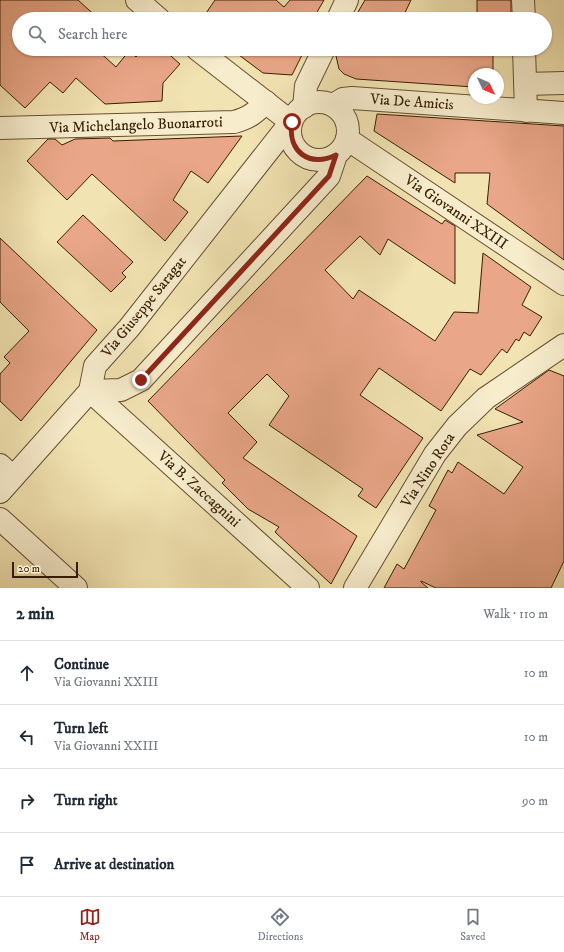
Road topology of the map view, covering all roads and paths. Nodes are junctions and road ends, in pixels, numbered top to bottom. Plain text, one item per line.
1 (136, 0) edge
2 (347, 0) edge
3 (523, 0) edge
4 (151, 12) edge
5 (341, 12) edge
6 (524, 12) edge
7 (206, 56) edge
8 (321, 56) edge
9 (524, 56) edge
10 (564, 83) edge
11 (525, 84) junction
12 (266, 102) junction
13 (333, 105) junction
14 (526, 111) junction
15 (564, 113) edge
16 (298, 114) junction
17 (0, 128) edge
18 (342, 147) junction
19 (564, 284) edge
20 (564, 345) edge
21 (90, 390) junction
22 (4, 478) edge
23 (0, 519) edge
24 (76, 588) edge
25 (308, 588) edge
26 (355, 588) edge

1 - 4 street
2 - 5 street
3 - 6 street
7 - 12 street
8 - 16 street
9 - 11 street
10 - 11 street
11 - 14 street
12 - 16 street
12 - 17 street, Via Michelangelo Buonarroti
13 - 14 street, Via De Amicis
13 - 16 street
13 - 18 street
14 - 15 street, Via De Amicis
16 - 18 street
16 - 21 street, Via Giuseppe Saragat
18 - 19 street, Via Giovanni XXIII
18 - 21 street
20 - 26 street, Via Nino Rota
21 - 22 street, Via Giuseppe Saragat
21 - 25 street, Via B. Zaccagnini
23 - 24 street

